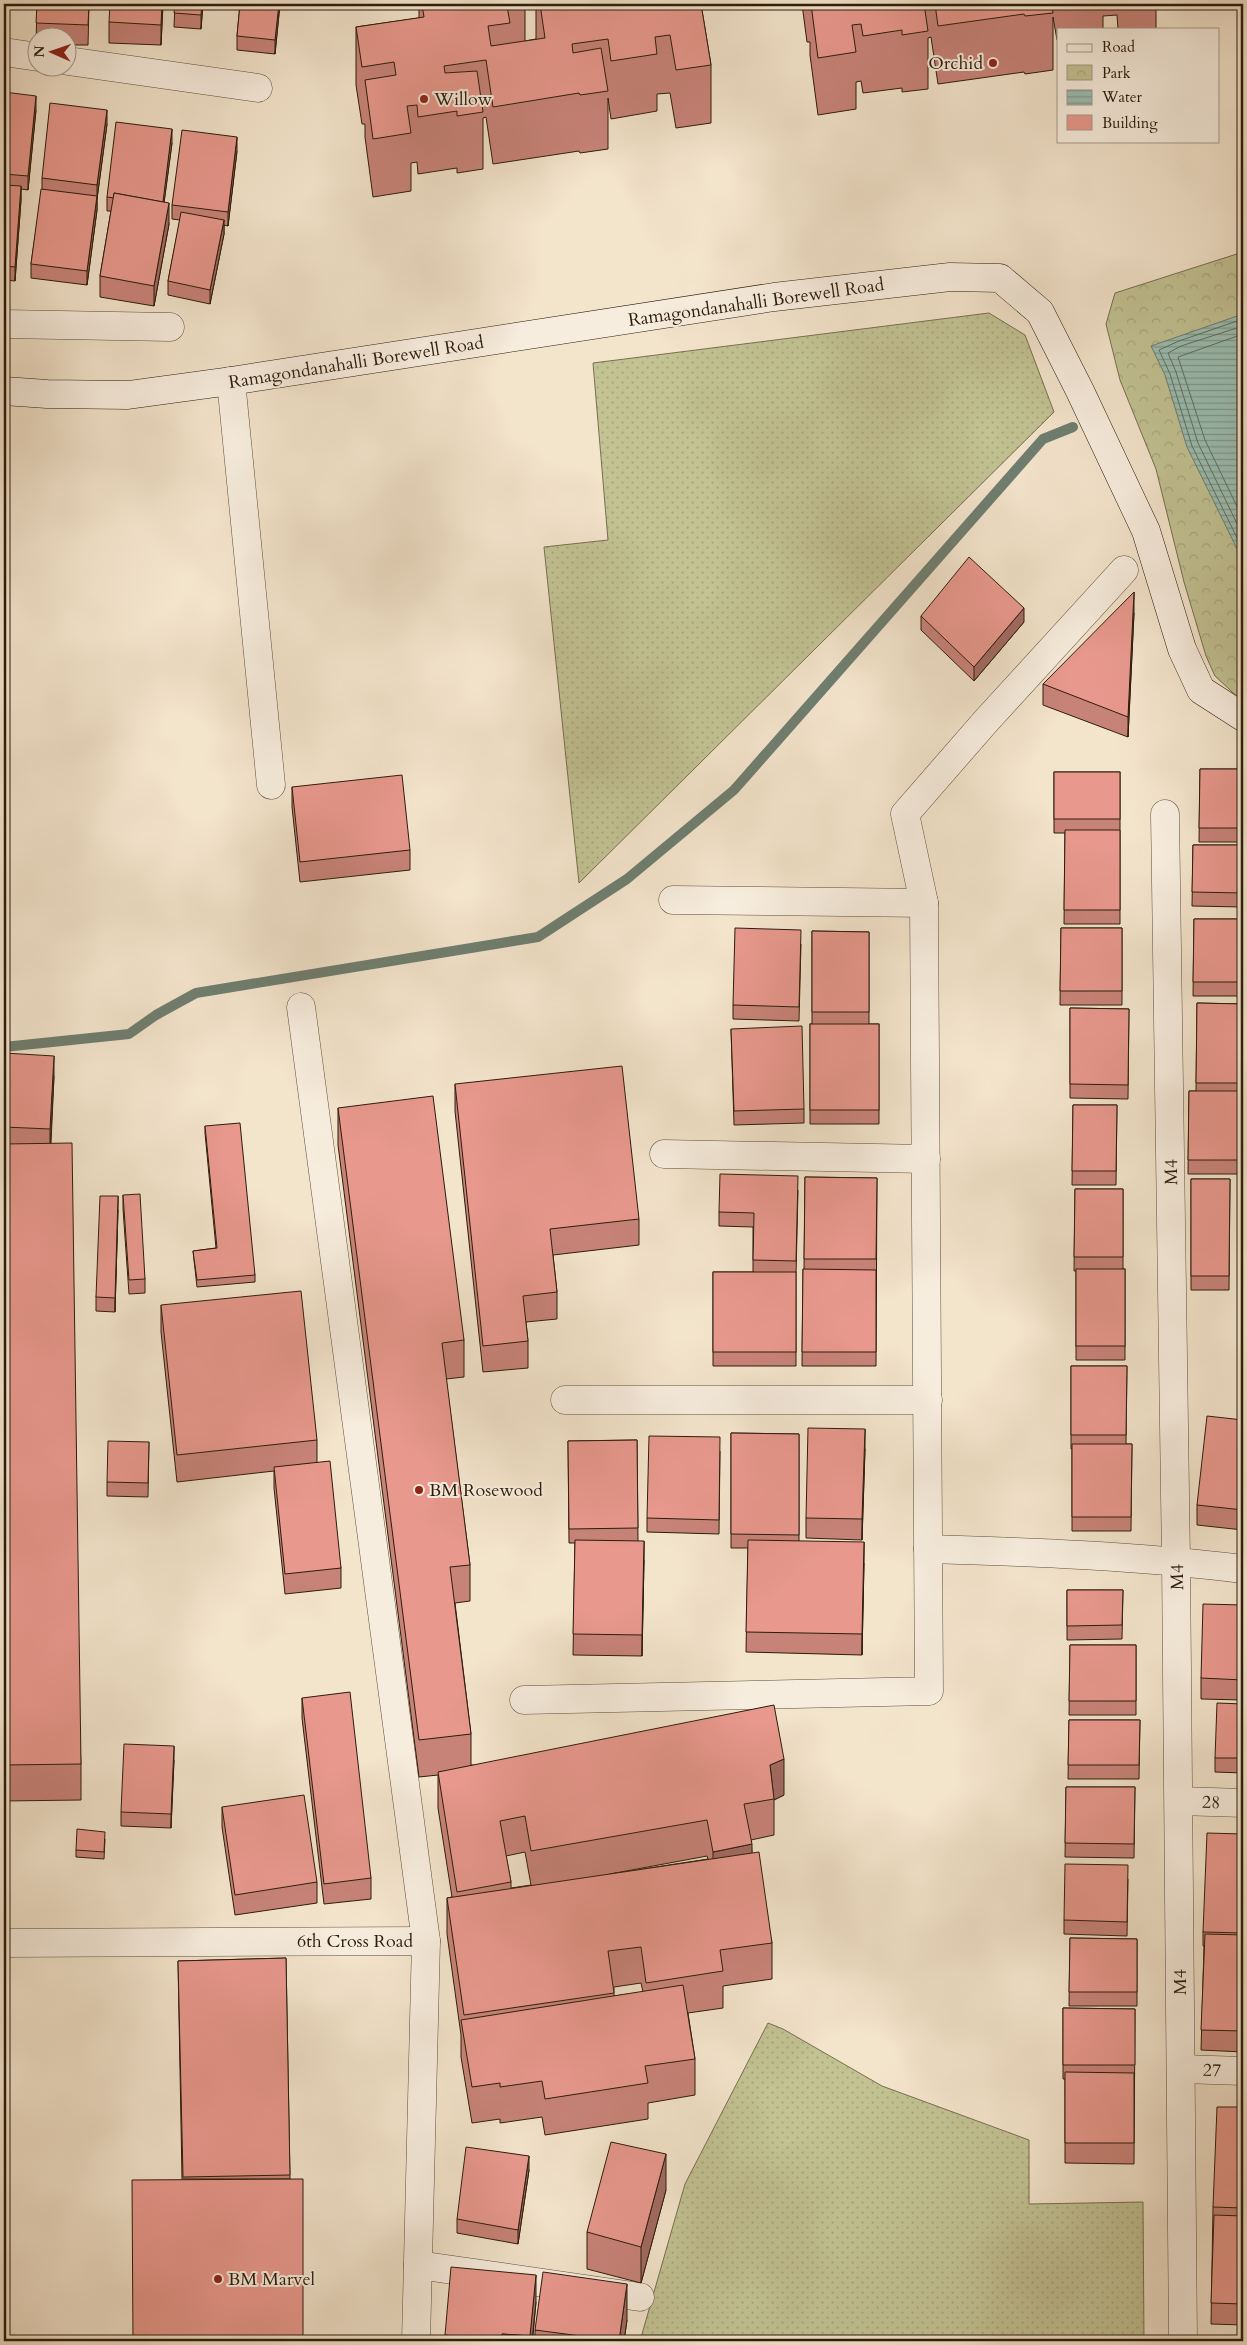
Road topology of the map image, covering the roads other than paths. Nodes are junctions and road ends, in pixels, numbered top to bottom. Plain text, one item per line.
1 (4, 52) edge
2 (28, 56) edge
3 (78, 62) edge
4 (258, 88) dead end
5 (4, 324) edge
6 (170, 327) dead end
7 (231, 381) junction
8 (4, 390) edge
9 (1124, 570) dead end
10 (1243, 716) edge
11 (271, 785) dead end
12 (1165, 814) dead end
13 (673, 900) dead end
14 (924, 903) junction
15 (301, 1007) dead end
16 (664, 1154) dead end
17 (926, 1159) junction
18 (565, 1400) dead end
19 (928, 1400) junction
20 (928, 1549) junction
21 (1176, 1561) junction
22 (1243, 1569) edge
23 (524, 1700) dead end
24 (1179, 1802) junction
25 (1243, 1803) edge
26 (426, 1941) junction
27 (4, 1943) edge
28 (1181, 2069) junction
29 (1243, 2071) edge
30 (418, 2265) junction
31 (640, 2297) dead end
32 (416, 2341) edge
33 (1183, 2341) edge

1 - 2 street
3 - 4 street
5 - 6 street
7 - 8 street, Ramagondanahalli Borewell Road
7 - 10 street, Ramagondanahalli Borewell Road
7 - 11 street
9 - 14 street
12 - 21 street, M4
13 - 14 street
14 - 17 street
15 - 26 street
16 - 17 street
17 - 19 street
18 - 19 street
19 - 20 street
20 - 21 street
20 - 23 street
21 - 22 street
21 - 24 street, M4
24 - 25 street, 28
24 - 28 street, M4
26 - 27 street, 6th Cross Road
26 - 30 street, 6th Cross Road
28 - 29 street, 27
28 - 33 street, M4
30 - 31 street
30 - 32 street, 6th Cross Road

